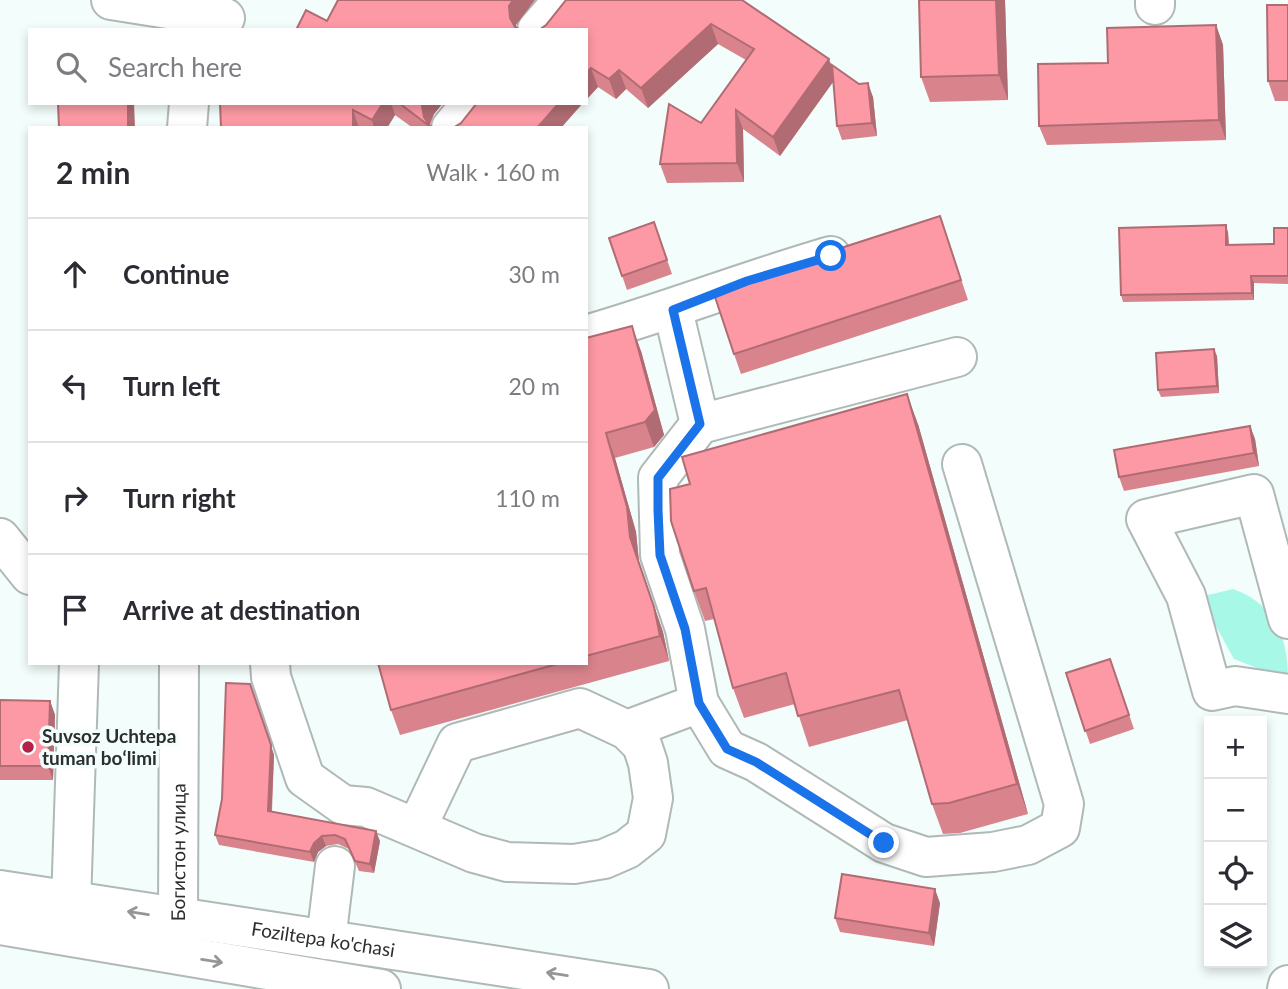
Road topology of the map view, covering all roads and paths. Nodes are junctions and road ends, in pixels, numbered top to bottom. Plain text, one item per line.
1 (111, 0) edge
2 (563, 0) edge
3 (227, 16) edge
4 (539, 28) edge
5 (189, 105) edge
6 (470, 105) edge
7 (187, 126) edge
8 (453, 126) edge
9 (831, 256) edge
10 (673, 310) junction
11 (588, 334) edge
12 (957, 357) dead end
13 (700, 424) junction
14 (962, 464) dead end
15 (0, 538) edge
16 (28, 573) edge
17 (1288, 619) edge
18 (79, 665) edge
19 (179, 665) edge
20 (270, 665) edge
21 (1288, 694) edge
22 (699, 703) junction
23 (627, 730) junction
24 (417, 827) junction
25 (339, 835) junction
26 (0, 890) edge
27 (71, 903) junction
28 (0, 925) edge
29 (175, 937) junction
30 (326, 940) junction
31 (373, 946) junction
32 (371, 988) edge
33 (649, 989) edge

1 - 3 main road
2 - 4 main road
5 - 7 main road
6 - 8 main road
9 - 10 main road
10 - 11 main road
10 - 13 main road
12 - 13 main road
13 - 22 main road
14 - 22 main road
15 - 16 main road
17 - 21 main road
18 - 27 main road
19 - 29 main road, Богистон улица
20 - 25 main road
22 - 23 main road
23 - 24 main road
23 - 24 main road
24 - 25 main road
25 - 30 main road
26 - 27 main road, Foziltepa ko'chasi
29 -> 27 main road, Foziltepa ko'chasi
28 - 29 main road, Foziltepa ko'chasi
29 - 30 main road, Foziltepa ko'chasi
29 -> 32 main road, Foziltepa ko'chasi
30 - 31 main road, Foziltepa ko'chasi
31 - 32 main road
33 -> 31 main road, Foziltepa ko'chasi

